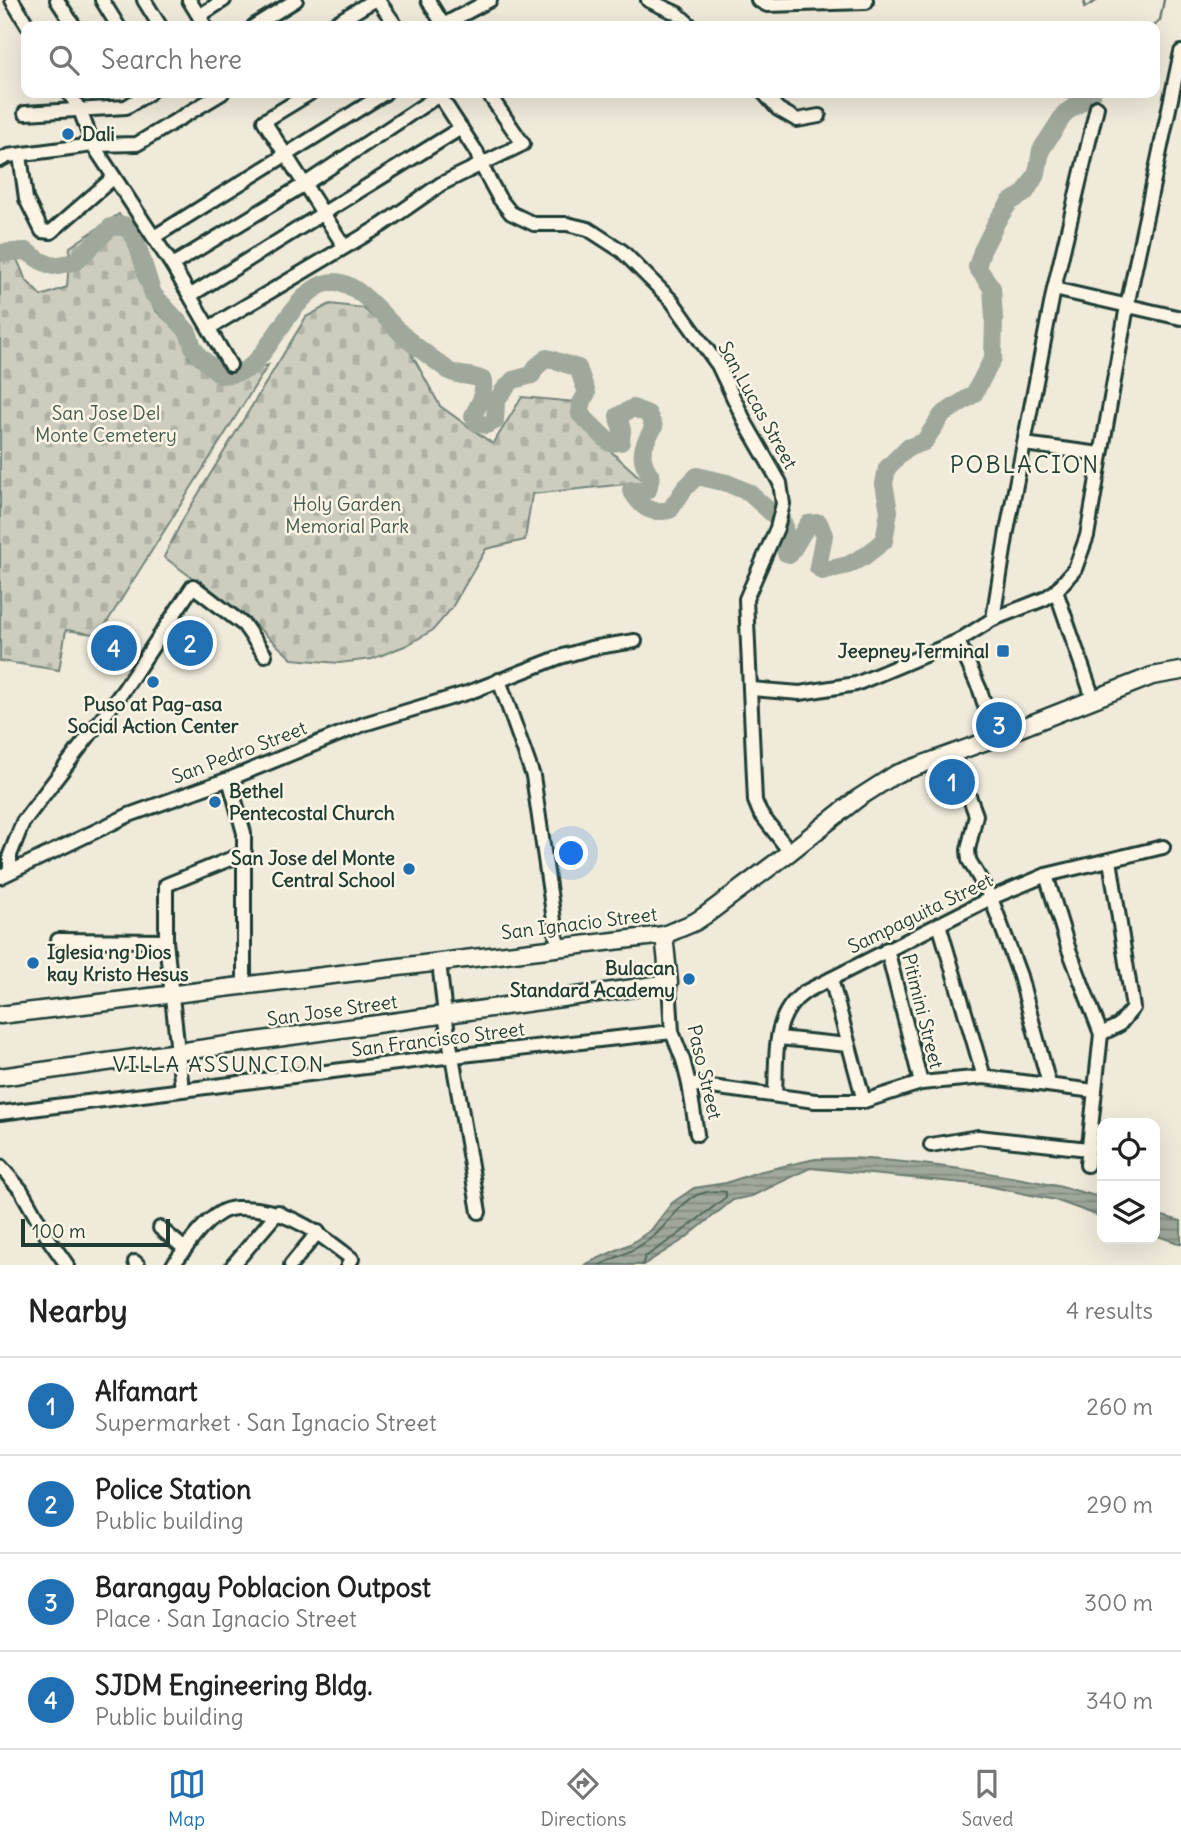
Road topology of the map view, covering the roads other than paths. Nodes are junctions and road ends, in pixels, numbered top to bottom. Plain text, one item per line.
1 (57, 0) edge
2 (102, 0) edge
3 (144, 0) edge
4 (189, 0) edge
5 (224, 0) edge
6 (296, 0) edge
7 (376, 0) edge
8 (428, 0) edge
9 (490, 0) edge
10 (648, 0) edge
11 (758, 0) edge
12 (866, 0) edge
13 (14, 1) edge
14 (25, 21) edge
15 (71, 21) edge
16 (115, 21) edge
17 (157, 21) edge
18 (202, 21) edge
19 (262, 21) edge
20 (340, 21) edge
21 (392, 21) edge
22 (441, 21) edge
23 (453, 21) edge
24 (686, 21) edge
25 (1181, 52) edge
26 (72, 98) edge
27 (120, 98) edge
28 (141, 98) edge
29 (214, 98) edge
30 (302, 98) edge
31 (376, 98) edge
32 (433, 98) edge
33 (442, 98) edge
34 (491, 98) edge
35 (768, 98) edge
36 (126, 107) junction
37 (1097, 107) dead end
38 (80, 110) junction
39 (25, 113) dead end
40 (819, 116) dead end
41 (461, 128) junction
42 (93, 145) junction
43 (287, 153) junction
44 (20, 155) junction
45 (0, 160) edge
46 (480, 163) junction
47 (113, 178) junction
48 (305, 184) junction
49 (323, 213) junction
50 (154, 237) junction
51 (344, 246) junction
52 (172, 265) junction
53 (1054, 289) junction
54 (191, 295) junction
55 (1127, 306) junction
56 (1181, 318) edge
57 (209, 328) junction
58 (230, 365) dead end
59 (1024, 444) junction
60 (1100, 454) junction
61 (1056, 591) junction
62 (993, 619) junction
63 (635, 641) dead end
64 (958, 641) junction
65 (265, 655) dead end
66 (1181, 671) edge
67 (499, 680) junction
68 (751, 689) junction
69 (1093, 698) junction
70 (995, 738) junction
71 (953, 753) junction
72 (229, 779) junction
73 (1163, 846) dead end
74 (790, 852) junction
75 (245, 853) junction
76 (1110, 860) junction
77 (5, 874) edge
78 (1046, 875) junction
79 (991, 898) junction
80 (939, 924) junction
81 (664, 935) junction
82 (58, 940) dead end
83 (166, 941) junction
84 (558, 947) junction
85 (887, 949) junction
86 (439, 962) junction
87 (831, 979) junction
88 (670, 983) junction
89 (244, 986) junction
90 (171, 994) junction
91 (0, 1014) edge
92 (446, 1016) junction
93 (672, 1032) junction
94 (1101, 1034) junction
95 (779, 1038) junction
96 (848, 1045) junction
97 (177, 1053) junction
98 (453, 1056) junction
99 (0, 1077) edge
100 (984, 1077) junction
101 (921, 1083) junction
102 (689, 1084) junction
103 (1049, 1084) junction
104 (181, 1089) junction
105 (1094, 1091) junction
106 (775, 1094) junction
107 (863, 1101) junction
108 (0, 1113) edge
109 (697, 1134) dead end
110 (931, 1145) dead end
111 (1088, 1149) junction
112 (0, 1166) edge
113 (1087, 1166) dead end
114 (278, 1212) junction
115 (479, 1212) dead end
116 (160, 1228) dead end
117 (318, 1232) junction
118 (185, 1250) junction
119 (350, 1262) edge
120 (67, 1265) edge
121 (173, 1265) edge
122 (233, 1265) edge
123 (291, 1265) edge

1 - 15 street
2 - 16 street
3 - 17 street
4 - 18 street
5 - 18 street
6 - 19 street
7 - 20 street
7 - 21 street
8 - 22 street
9 - 23 street
10 - 24 street
11 - 12 street
13 - 14 street
25 - 55 street
26 - 38 street
27 - 36 street
28 - 36 street
29 - 42 street
30 - 43 street
31 - 43 street
32 - 48 street
33 - 41 street, San Lucas Street
34 - 46 street
35 - 40 street
36 - 38 street
37 - 53 street
38 - 39 street
38 - 42 street
41 - 46 street, San Lucas Street
41 - 49 street
42 - 44 street
42 - 47 street
43 - 48 street
43 - 50 street
44 - 45 street
44 - 47 street
46 - 51 street
46 - 68 street, San Lucas Street
47 - 50 street
48 - 49 street
48 - 52 street
49 - 51 street
49 - 54 street
50 - 52 street
51 - 57 street
52 - 54 street
53 - 55 street
53 - 59 street
54 - 57 street
55 - 56 street
55 - 60 street
57 - 58 street
59 - 60 street
59 - 62 street
60 - 61 street
61 - 62 street
61 - 69 street
62 - 64 street
63 - 67 street, San Pedro Street
64 - 68 street
64 - 70 street
65 - 77 street
66 - 69 main road, San Ignacio Street
67 - 72 street, San Pedro Street
67 - 84 street
68 - 74 street, San Lucas Street
69 - 70 main road, San Ignacio Street
70 - 71 main road, San Ignacio Street
71 - 74 main road, San Ignacio Street
71 - 79 street
72 - 75 street
72 - 77 street, San Pedro Street
73 - 76 street, Sampaguita Street
74 - 81 main road, San Ignacio Street
75 - 83 street
75 - 89 street
76 - 78 street, Sampaguita Street
76 - 94 street
78 - 79 street, Sampaguita Street
78 - 94 street
79 - 80 street, Sampaguita Street
79 - 103 street
80 - 85 street, Sampaguita Street
80 - 100 street
81 - 84 main road, San Ignacio Street
81 - 88 main road, Paso Street
82 - 83 street
83 - 90 street
84 - 86 main road, San Ignacio Street
85 - 87 street, Sampaguita Street
85 - 101 street, Pitimini Street
86 - 89 main road, San Ignacio Street
86 - 92 street
87 - 95 street, Sampaguita Street
87 - 96 street
88 - 92 main road, San Jose Street
88 - 93 street, Paso Street
89 - 90 main road, San Ignacio Street
90 - 91 main road, San Ignacio Street
90 - 97 street
92 - 97 main road, San Jose Street
92 - 98 street
93 - 98 street, San Francisco Street
93 - 102 street, Paso Street
94 - 105 street
95 - 96 street
95 - 106 street, Sampaguita Street
96 - 107 street
97 - 99 main road, San Jose Street
97 - 104 street
98 - 104 street, San Francisco Street
98 - 115 street
100 - 101 street
100 - 103 street
101 - 107 street
102 - 106 street
102 - 109 street, Paso Street
103 - 105 street
104 - 108 street, San Francisco Street
105 - 111 street
106 - 107 street
110 - 111 street
111 - 113 street
112 - 120 street
114 - 117 street
114 - 118 street
114 - 122 street
116 - 118 street
117 - 119 street
117 - 123 street
118 - 121 street

